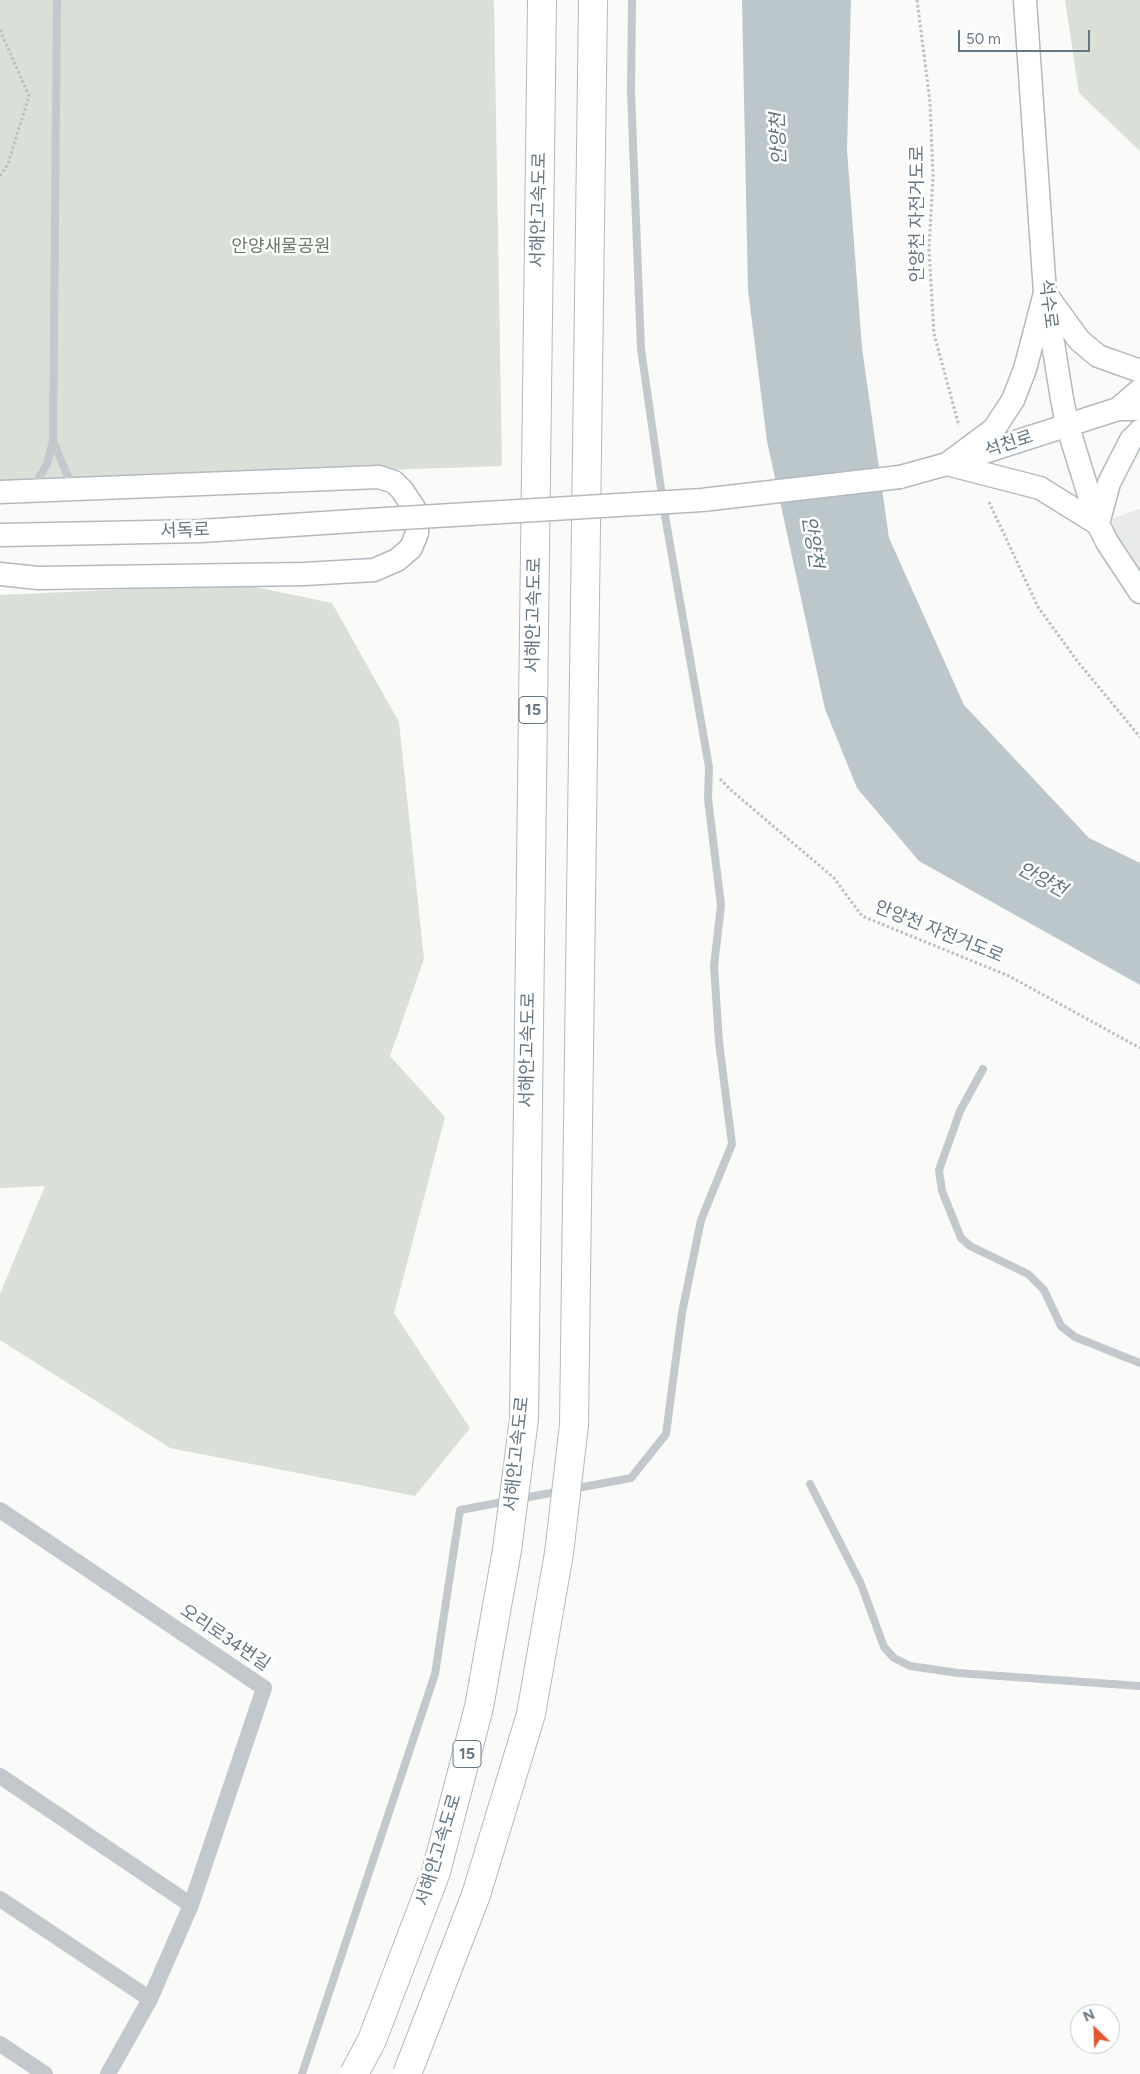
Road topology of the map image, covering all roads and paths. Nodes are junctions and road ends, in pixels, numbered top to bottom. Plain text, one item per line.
1 (57, 0) edge
2 (542, 0) edge
3 (632, 0) edge
4 (917, 0) edge
5 (1025, 0) edge
6 (593, 4) edge
7 (0, 30) edge
8 (0, 176) edge
9 (1045, 293) junction
10 (1140, 371) edge
11 (1140, 390) edge
12 (1118, 409) junction
13 (1140, 409) edge
14 (1067, 424) junction
15 (959, 426) dead end
16 (1140, 431) edge
17 (54, 441) junction
18 (947, 464) junction
19 (900, 477) joint
20 (73, 489) junction
21 (31, 491) junction
22 (0, 492) edge
23 (989, 502) dead end
24 (1098, 524) junction
25 (0, 536) edge
26 (0, 574) edge
27 (1140, 592) edge
28 (1140, 737) edge
29 (709, 767) junction
30 (1140, 1048) edge
31 (983, 1069) dead end
32 (1140, 1363) edge
33 (810, 1484) dead end
34 (0, 1510) edge
35 (1140, 1686) edge
36 (0, 1776) edge
37 (0, 1900) edge
38 (191, 1905) junction
39 (150, 1999) junction
40 (0, 2044) edge
41 (45, 2074) edge
42 (108, 2074) edge
43 (302, 2074) edge
44 (354, 2074) edge
45 (407, 2074) edge

1 - 17 lane
2 - 44 highway, 서해안고속도로 / 15, bridge
3 - 29 lane
4 - 15 path, 안양천 자전거도로
5 - 9 main road, 석수로
6 - 45 highway, bridge
7 - 8 path
9 - 10 main road
9 - 14 main road, 석수로
9 - 18 main road
11 - 12 main road, 석천로
12 - 13 main road, 석천로
12 - 14 main road, 석천로
14 - 18 main road, 석천로
14 - 24 main road, 석수로
16 - 24 main road
17 - 20 lane
17 - 21 lane
18 - 19 main road, 석천로
18 - 24 main road
19 - 25 main road, 서독로, bridge
20 - 21 main road
20 - 26 main road
21 - 22 main road
23 - 28 path
24 - 27 main road, 석수로
29 - 30 path, 안양천 자전거도로
29 - 43 lane
31 - 32 lane
33 - 35 lane
34 - 38 street, 오리로34번길
36 - 38 street
37 - 39 street
38 - 39 street, 오리로34번길
39 - 42 street, 오리로34번길
40 - 41 street

